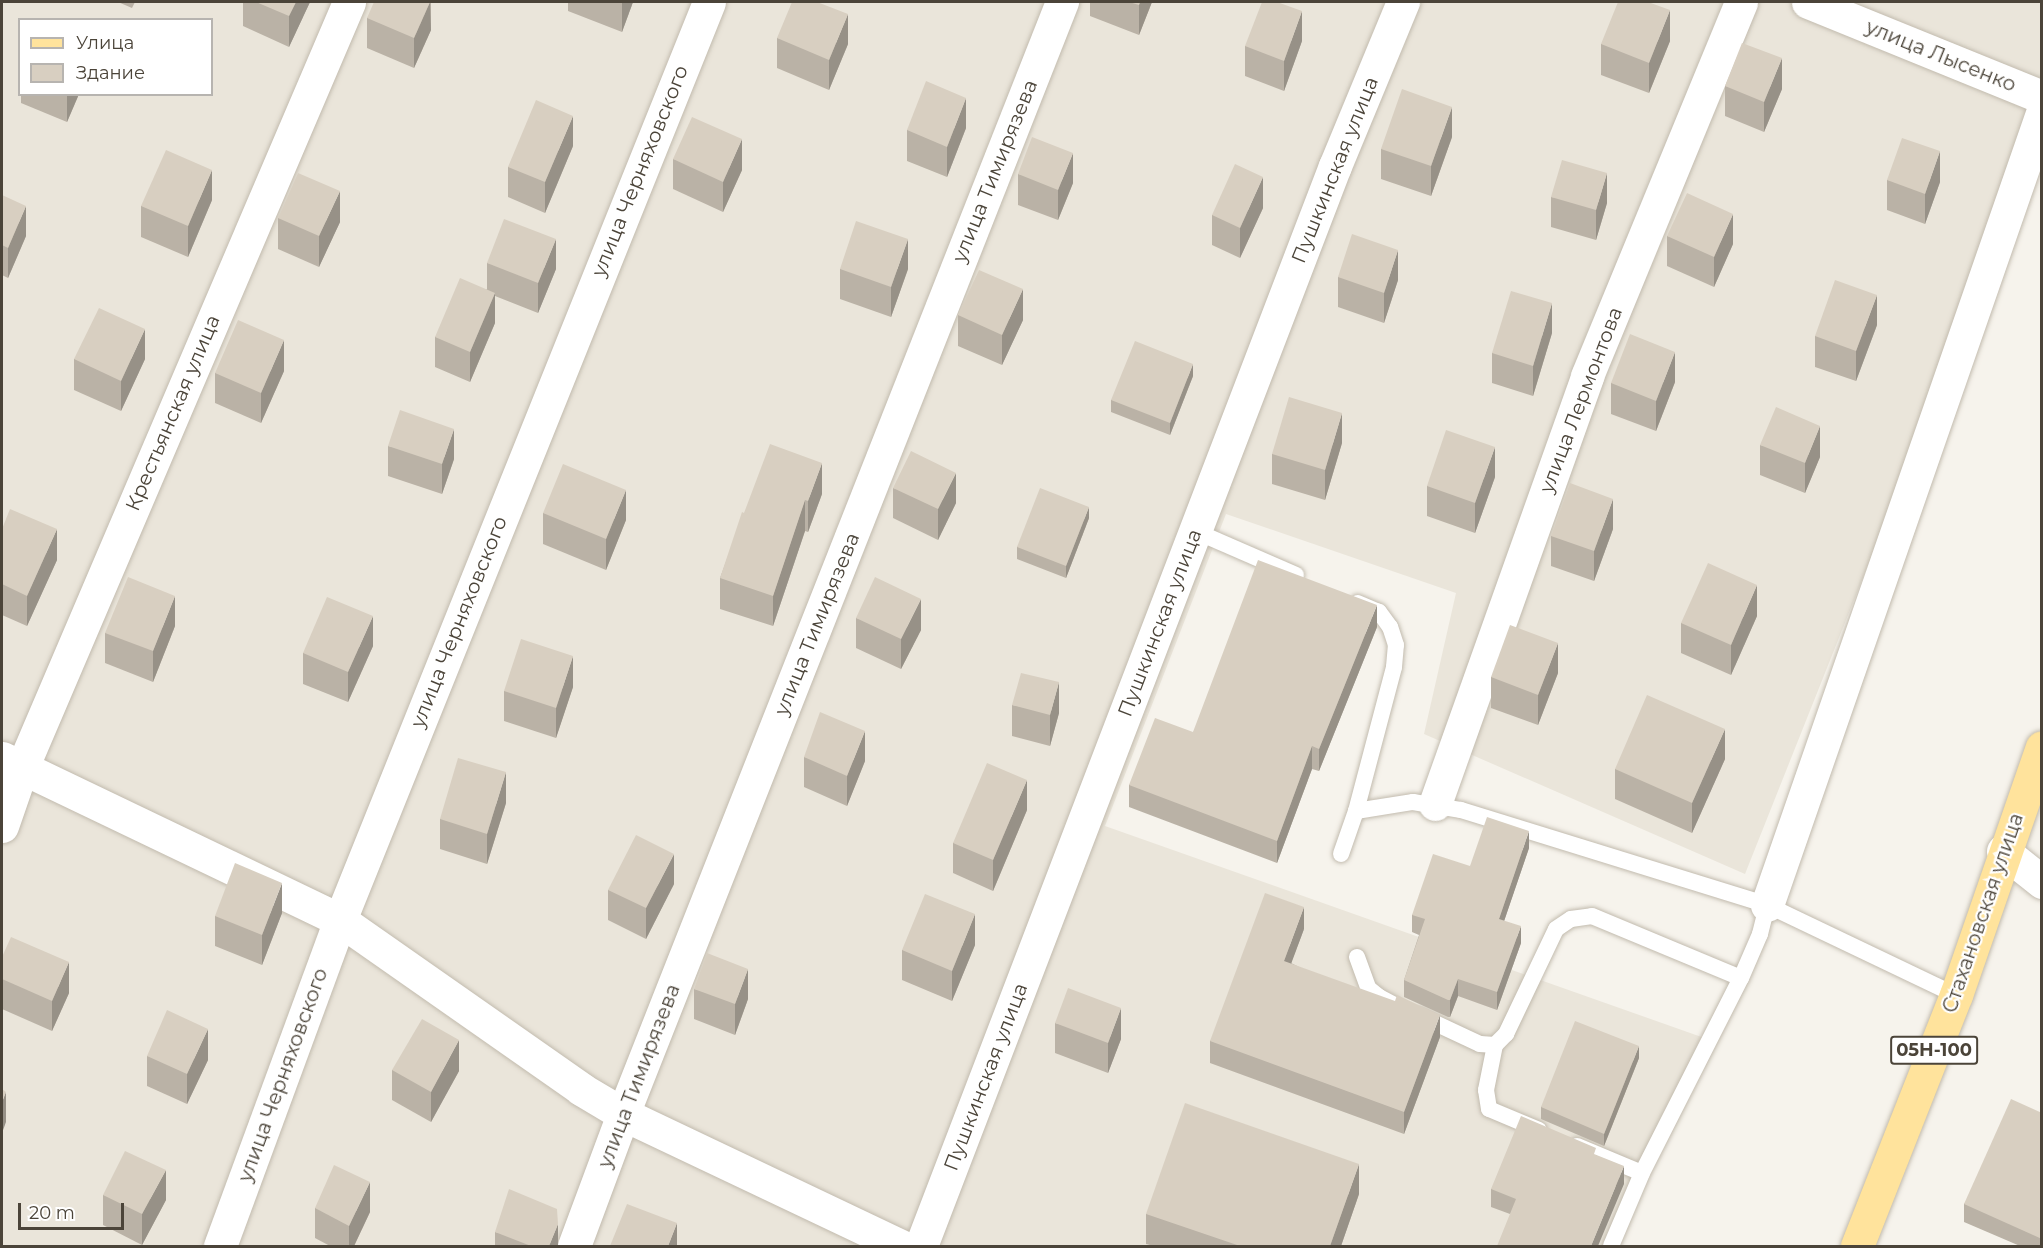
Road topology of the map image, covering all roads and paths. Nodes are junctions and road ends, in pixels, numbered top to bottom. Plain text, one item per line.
1 (349, 2) edge
2 (709, 2) edge
3 (1062, 2) edge
4 (1403, 2) edge
5 (1741, 2) edge
6 (1808, 2) edge
7 (2042, 97) edge
8 (2042, 113) edge
9 (1195, 531) junction
10 (1314, 583) edge
11 (1347, 598) edge
12 (2042, 747) edge
13 (12, 763) edge
14 (1435, 804) junction
15 (1356, 811) junction
16 (2, 826) edge
17 (2003, 851) junction
18 (1341, 854) dead end
19 (2042, 882) edge
20 (1767, 905) junction
21 (340, 920) junction
22 (1357, 957) dead end
23 (1741, 978) junction
24 (1956, 995) junction
25 (1495, 1045) junction
26 (623, 1114) junction
27 (1642, 1173) junction
28 (220, 1246) edge
29 (574, 1246) edge
30 (901, 1246) edge
31 (921, 1246) edge
32 (1611, 1246) edge
33 (1857, 1246) edge

1 - 13 street, Крестьянская улица
2 - 21 street, улица Черняховского
3 - 26 street, улица Тимирязева
4 - 9 street, Пушкинская улица
5 - 14 street, улица Лермонтова
6 - 7 street, улица Лысенко
8 - 20 street
9 - 10 lane
9 - 31 street, Пушкинская улица
11 - 15 lane
12 - 17 main road, Стахановская улица / 05Н-100
13 - 16 street, Крестьянская улица
13 - 21 street
14 - 15 lane
14 - 20 lane
15 - 18 lane
17 - 19 street
17 - 24 main road, Стахановская улица / 05Н-100
20 - 23 lane
20 - 24 lane
21 - 26 street
21 - 28 street, улица Черняховского
22 - 25 lane
23 - 25 lane
23 - 27 lane
24 - 33 main road, Стахановская улица / 05Н-100
25 - 27 lane
26 - 29 street, улица Тимирязева
26 - 30 street
27 - 32 lane

